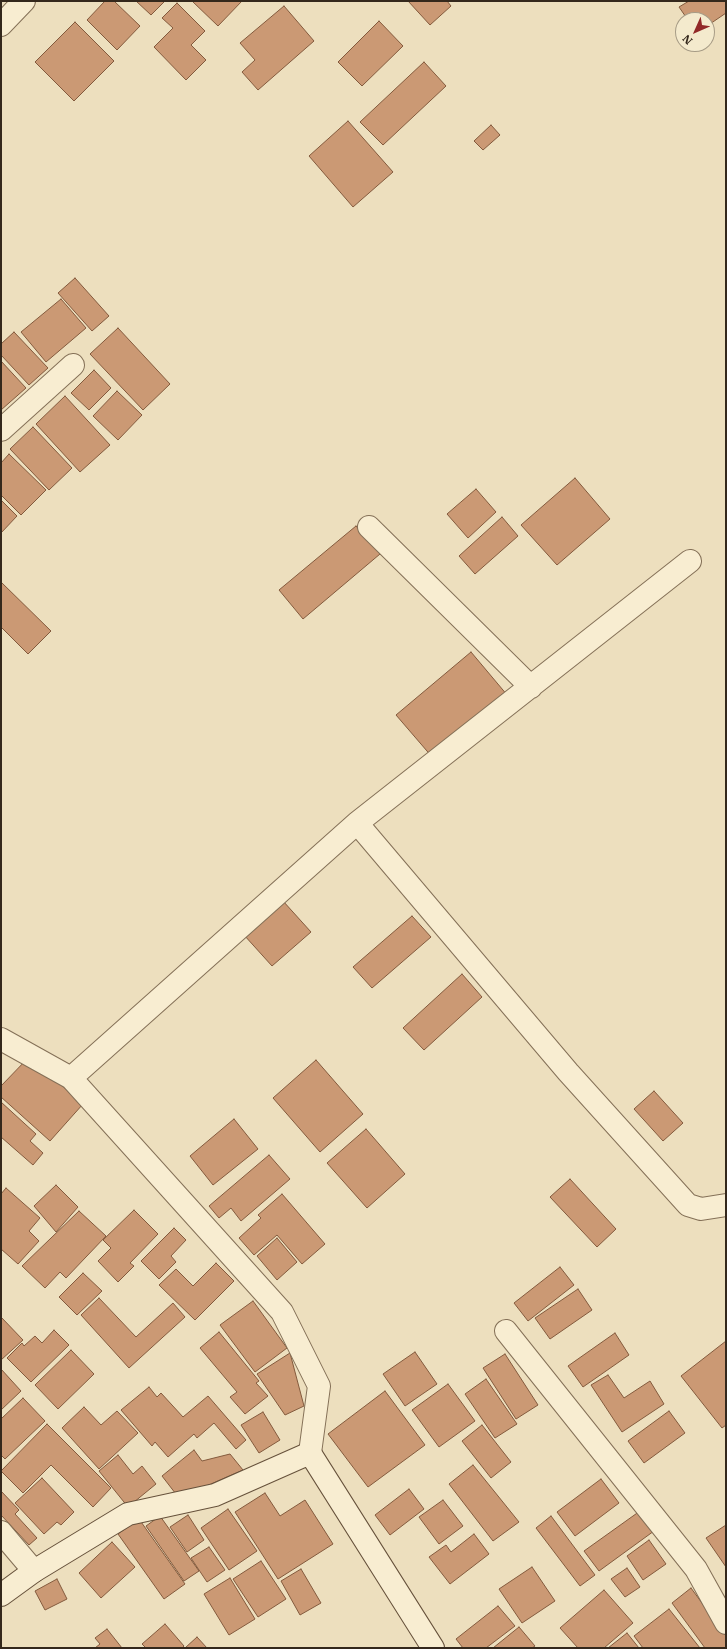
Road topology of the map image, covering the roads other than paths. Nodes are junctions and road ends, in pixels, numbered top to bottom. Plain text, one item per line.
1 (24, 1) edge
2 (1, 25) edge
3 (73, 365) dead end
4 (1, 430) edge
5 (369, 527) dead end
6 (690, 561) dead end
7 (531, 687) junction
8 (357, 823) junction
9 (1, 1038) edge
10 (71, 1078) junction
11 (726, 1205) edge
12 (506, 1330) dead end
13 (310, 1453) junction
14 (1, 1532) edge
15 (34, 1570) junction
16 (1, 1595) edge
17 (726, 1623) edge
18 (434, 1648) edge

1 - 2 street
3 - 4 street
5 - 7 street
6 - 7 street
7 - 8 street
8 - 10 street
8 - 11 street
9 - 10 street
10 - 13 street
12 - 17 street
13 - 15 street
13 - 18 street
14 - 15 street
15 - 16 street

